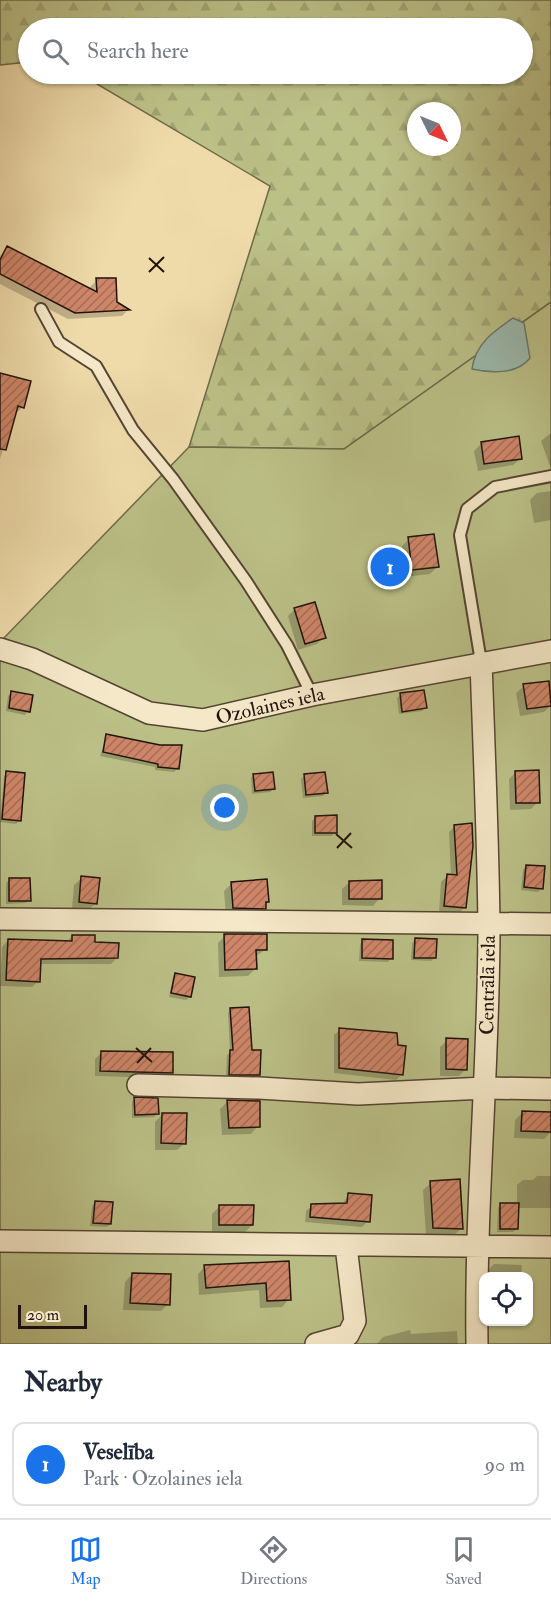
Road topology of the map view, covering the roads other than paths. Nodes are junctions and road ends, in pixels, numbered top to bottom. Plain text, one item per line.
1 (41, 309) dead end
2 (551, 476) edge
3 (0, 649) edge
4 (551, 651) edge
5 (481, 662) junction
6 (312, 695) junction
7 (0, 919) edge
8 (551, 924) edge
9 (489, 926) junction
10 (138, 1085) dead end
11 (485, 1088) junction
12 (551, 1089) edge
13 (0, 1241) edge
14 (477, 1245) junction
15 (346, 1246) junction
16 (551, 1246) edge
17 (316, 1344) edge
18 (477, 1344) edge

1 - 6 lane
2 - 5 lane
3 - 6 street, Ozolaines iela
4 - 5 street, Ozolaines iela
5 - 6 street, Ozolaines iela
5 - 9 street, Centrālā iela
7 - 9 street
8 - 9 street
9 - 11 street, Centrālā iela
10 - 11 street
11 - 12 street
11 - 14 street, Centrālā iela
13 - 15 street
14 - 15 street
14 - 16 street
14 - 18 street, Centrālā iela
15 - 17 street

